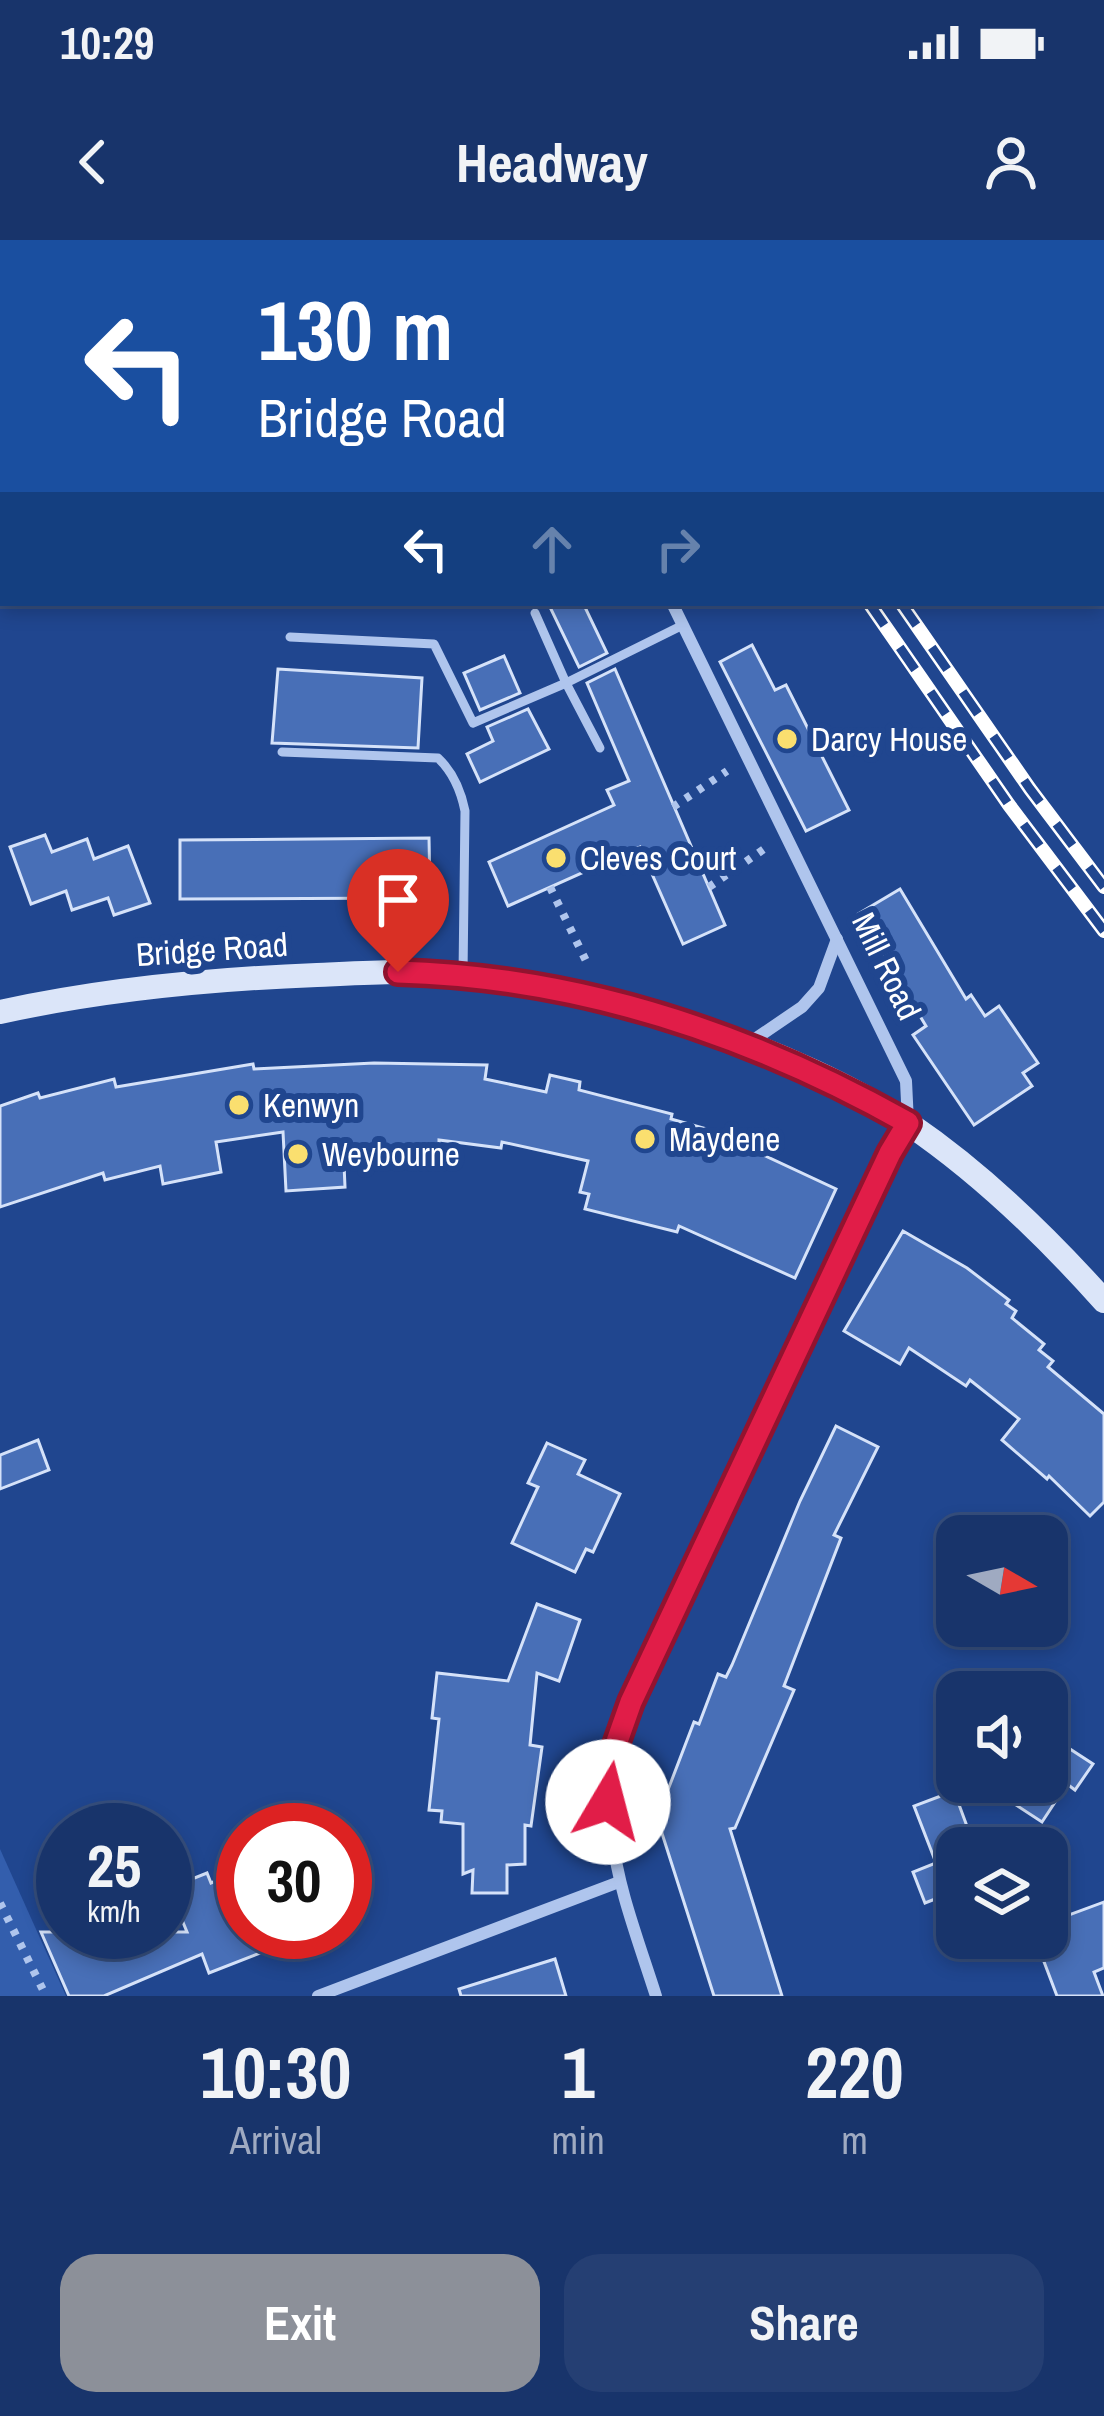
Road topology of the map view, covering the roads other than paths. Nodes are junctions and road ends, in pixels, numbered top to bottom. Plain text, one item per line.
1 (674, 606) edge
2 (535, 614) dead end
3 (683, 625) junction
4 (290, 637) dead end
5 (566, 683) junction
6 (600, 748) dead end
7 (282, 752) dead end
8 (837, 938) junction
9 (464, 974) junction
10 (0, 1012) edge
11 (749, 1043) junction
12 (908, 1123) junction
13 (1104, 1301) edge
14 (620, 1882) junction
15 (319, 1996) edge
16 (656, 1996) edge

1 - 3 street, Mill Road
2 - 5 lane
3 - 5 lane
3 - 8 street, Mill Road
4 - 5 lane
5 - 6 lane
7 - 9 lane
8 - 11 street
8 - 12 street, Mill Road
9 - 10 main road, Bridge Road
9 - 11 main road, Bridge Road
11 - 12 main road, Bridge Road
12 - 13 main road
12 - 14 street
14 - 15 street
14 - 16 street

